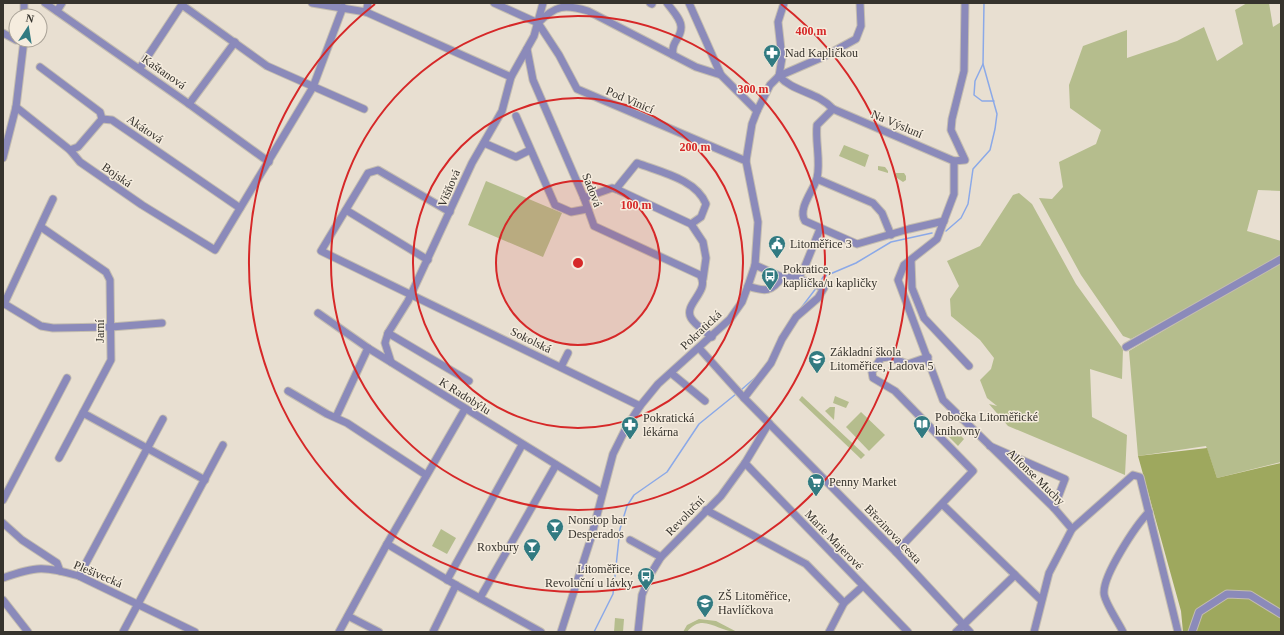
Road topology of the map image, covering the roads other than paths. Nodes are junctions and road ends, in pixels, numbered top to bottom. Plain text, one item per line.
1 (45, 3) edge
2 (62, 3) edge
3 (312, 3) edge
4 (368, 3) edge
5 (494, 3) edge
6 (543, 3) edge
7 (667, 3) edge
8 (689, 3) edge
9 (784, 3) edge
10 (860, 3) edge
11 (965, 3) edge
12 (182, 4) edge
13 (345, 6) edge
14 (57, 11) junction
15 (366, 12) junction
16 (538, 23) junction
17 (235, 42) junction
18 (20, 48) edge
19 (527, 49) junction
20 (673, 55) junction
21 (40, 67) dead end
22 (140, 68) junction
23 (721, 75) junction
24 (778, 76) junction
25 (511, 77) junction
26 (313, 87) junction
27 (189, 104) junction
28 (16, 107) junction
29 (364, 109) dead end
30 (833, 109) junction
31 (757, 111) junction
32 (516, 116) dead end
33 (102, 119) junction
34 (484, 143) junction
35 (70, 150) junction
36 (530, 150) junction
37 (3, 158) edge
38 (746, 161) junction
39 (954, 161) junction
40 (269, 162) junction
41 (817, 179) junction
42 (616, 189) junction
43 (584, 198) junction
44 (54, 199) dead end
45 (240, 208) junction
46 (587, 209) junction
47 (346, 210) junction
48 (450, 212) junction
49 (944, 221) junction
50 (691, 224) junction
51 (41, 227) junction
52 (820, 229) junction
53 (891, 235) junction
54 (428, 260) junction
55 (911, 260) junction
56 (1281, 260) edge
57 (755, 264) junction
58 (782, 277) junction
59 (797, 278) junction
60 (703, 279) junction
61 (748, 286) junction
62 (411, 294) junction
63 (4, 303) edge
64 (318, 314) dead end
65 (162, 324) dead end
66 (111, 327) junction
67 (388, 333) junction
68 (712, 337) junction
69 (1126, 347) dead end
70 (368, 348) junction
71 (699, 348) junction
72 (568, 353) dead end
73 (928, 357) junction
74 (391, 362) junction
75 (969, 366) dead end
76 (561, 367) junction
77 (671, 373) junction
78 (68, 378) dead end
79 (469, 381) dead end
80 (288, 391) dead end
81 (744, 398) junction
82 (705, 401) dead end
83 (640, 406) junction
84 (465, 409) junction
85 (83, 413) junction
86 (336, 417) junction
87 (163, 419) dead end
88 (769, 423) junction
89 (223, 445) dead end
90 (522, 445) junction
91 (988, 446) junction
92 (147, 449) junction
93 (59, 458) dead end
94 (745, 463) junction
95 (556, 465) junction
96 (426, 475) junction
97 (205, 480) junction
98 (602, 493) junction
99 (3, 500) edge
100 (943, 505) junction
101 (1054, 508) junction
102 (706, 510) junction
103 (1149, 512) junction
104 (3, 523) edge
105 (1072, 529) junction
106 (630, 540) dead end
107 (387, 544) junction
108 (896, 552) junction
109 (661, 557) junction
110 (60, 571) junction
111 (1015, 575) junction
112 (79, 576) junction
113 (3, 578) edge
114 (447, 580) junction
115 (456, 585) junction
116 (863, 586) junction
117 (480, 598) junction
118 (3, 600) edge
119 (1041, 600) junction
120 (844, 603) junction
121 (138, 604) junction
122 (1281, 614) edge
123 (348, 616) junction
124 (964, 625) junction
125 (28, 632) edge
126 (123, 632) edge
127 (195, 632) edge
128 (339, 632) edge
129 (379, 632) edge
130 (433, 632) edge
131 (541, 632) edge
132 (561, 632) edge
133 (638, 632) edge
134 (829, 632) edge
135 (908, 632) edge
136 (956, 632) edge
137 (970, 632) edge
138 (1034, 632) edge
139 (1124, 632) edge
140 (1178, 632) edge
141 (1192, 632) edge

1 - 14 street, Kaštanová
2 - 14 street
3 - 13 street
4 - 15 street
5 - 16 street
6 - 16 street, Višňová
7 - 20 street
8 - 23 street
9 - 24 street
10 - 24 street
11 - 39 street
12 - 17 street
12 - 22 street
13 - 15 street
13 - 26 street
14 - 22 street, Kaštanová
15 - 25 street
16 - 19 street, Višňová
16 - 20 street
16 - 38 street, Pod Vinicí
17 - 26 street
17 - 27 street
18 - 28 street
19 - 25 street, Višňová
19 - 43 street, Sadová
20 - 23 street
21 - 33 street
22 - 27 street, Kaštanová
23 - 31 street
24 - 30 street, Na Výsluní
24 - 31 street, Pokratická
25 - 34 street, Višňová
26 - 29 street
26 - 40 street
27 - 40 street, Kaštanová
28 - 35 street, Bojská
28 - 37 street
30 - 39 street, Na Výsluní
30 - 41 street
31 - 38 street, Pokratická
32 - 36 street
33 - 35 street
33 - 45 street, Akátová
34 - 36 street
34 - 48 street, Višňová
35 - 45 street, Bojská
36 - 46 street
38 - 57 street, Pokratická
39 - 49 street
40 - 45 street
41 - 52 street
41 - 53 street
42 - 43 street
42 - 50 street
42 - 50 street
43 - 46 street, Sadová
44 - 51 street
46 - 60 street, Sadová
47 - 48 street
47 - 54 street
47 - 62 street, Sokolská
48 - 54 street, Višňová
49 - 53 street
49 - 55 street, Alfonse Muchy
50 - 60 street
51 - 63 street
51 - 66 street, Jarní
52 - 53 street
52 - 59 street
54 - 62 street, Višňová
55 - 73 street, Alfonse Muchy
55 - 75 street
56 - 69 street
57 - 58 street
57 - 61 street, Pokratická
58 - 59 street
58 - 61 street
59 - 81 street
60 - 68 street
61 - 68 street, Pokratická
62 - 67 street, Višňová
62 - 76 street, Sokolská
63 - 66 street
64 - 70 street, K Radobýlu
65 - 66 street
66 - 85 street, Jarní
67 - 74 street
67 - 79 street
68 - 71 street, Pokratická
70 - 74 street, K Radobýlu
70 - 86 street
71 - 77 street, Pokratická
71 - 81 street, Březinova cesta
72 - 76 street
73 - 91 street, Alfonse Muchy
73 - 100 street
74 - 84 street, K Radobýlu
76 - 83 street, Sokolská
77 - 82 street
77 - 83 street, Pokratická
78 - 99 street
80 - 86 street
81 - 88 street, Březinova cesta
83 - 98 street, Pokratická
84 - 90 street, K Radobýlu
84 - 96 street
85 - 92 street
85 - 93 street, Jarní
86 - 96 street
87 - 92 street
88 - 94 street, Revoluční
88 - 108 street, Březinova cesta
89 - 97 street
90 - 95 street, K Radobýlu
90 - 114 street
91 - 101 street, Alfonse Muchy
91 - 101 street
92 - 97 street
92 - 112 street
94 - 102 street, Revoluční
94 - 116 street, Marie Majerové
95 - 98 street, K Radobýlu
95 - 117 street
96 - 107 street
97 - 121 street
98 - 132 street, Pokratická
100 - 108 street
100 - 111 street
101 - 105 street, Alfonse Muchy
102 - 109 street, Revoluční
102 - 120 street
103 - 105 street
103 - 139 street
103 - 140 street
104 - 110 street, Plešivecká
105 - 119 street
106 - 109 street
107 - 114 street
107 - 123 street
108 - 124 street, Březinova cesta
109 - 133 street, Revoluční
110 - 112 street, Plešivecká
110 - 113 street
111 - 119 street
111 - 124 street
112 - 121 street, Plešivecká
114 - 115 street
115 - 117 street
115 - 130 street
116 - 120 street
116 - 135 street, Marie Majerové
117 - 131 street
118 - 125 street
119 - 138 street
120 - 134 street
121 - 126 street
121 - 127 street, Plešivecká
122 - 141 street
123 - 128 street
123 - 129 street
124 - 136 street
124 - 137 street, Březinova cesta

